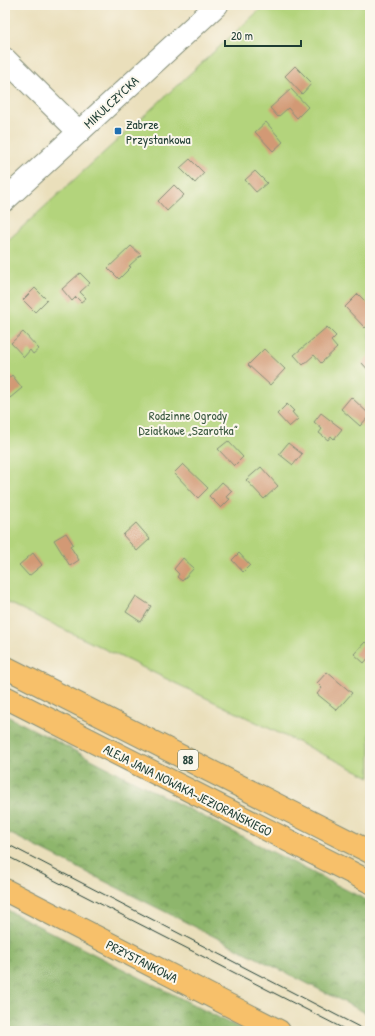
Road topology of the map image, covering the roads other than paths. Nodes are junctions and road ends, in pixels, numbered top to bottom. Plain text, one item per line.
1 (217, 5) edge
2 (5, 59) edge
3 (79, 132) junction
4 (5, 200) edge
5 (5, 667) edge
6 (5, 697) edge
7 (370, 852) edge
8 (370, 882) edge
9 (5, 890) edge
10 (279, 1031) edge

1 - 3 street, MIKULCZYCKA
2 - 3 street
3 - 4 street, MIKULCZYCKA
5 - 7 main road, ALEJA JANA NOWAKA-JEZIORAŃSKIEGO / 88
6 - 8 main road, ALEJA JANA NOWAKA-JEZIORAŃSKIEGO / 88
9 - 10 main road, PRZYSTANKOWA

